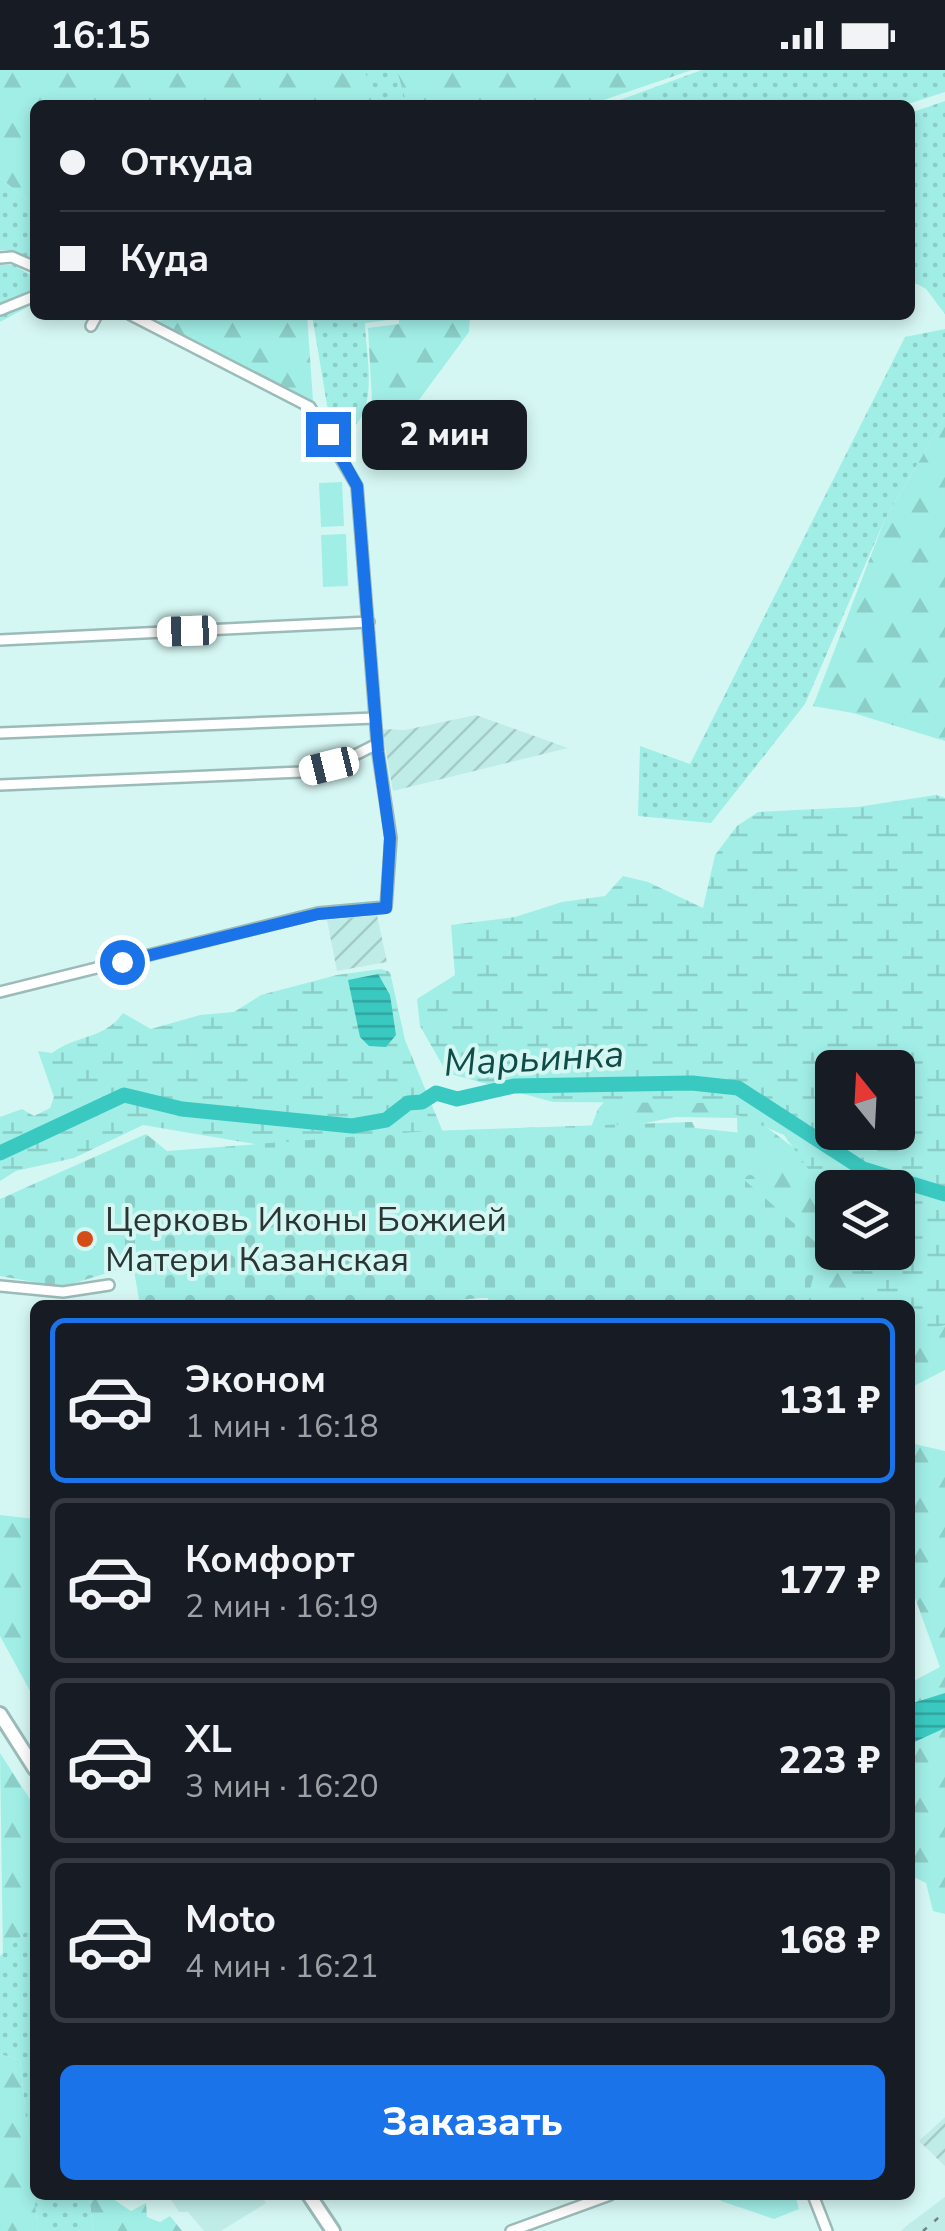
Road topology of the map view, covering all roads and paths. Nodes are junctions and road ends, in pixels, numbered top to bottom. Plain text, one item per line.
1 (0, 258) edge
2 (30, 265) edge
3 (30, 300) edge
4 (0, 310) edge
5 (93, 320) edge
6 (141, 320) edge
7 (90, 326) dead end
8 (369, 622) junction
9 (0, 640) edge
10 (375, 718) junction
11 (0, 733) edge
12 (377, 744) junction
13 (0, 785) edge
14 (0, 992) edge
15 (109, 1285) dead end
16 (0, 1286) edge
17 (0, 1714) edge
18 (30, 1761) edge
19 (312, 2200) edge
20 (596, 2200) edge
21 (815, 2200) edge
22 (333, 2231) edge
23 (511, 2231) edge
24 (827, 2231) edge

1 - 2 street
3 - 4 street
5 - 7 street
6 - 8 street
8 - 9 street
8 - 10 street
10 - 11 street
10 - 12 street
12 - 13 street
12 - 14 street
15 - 16 street
17 - 18 street
19 - 22 street
20 - 23 street
21 - 24 street

